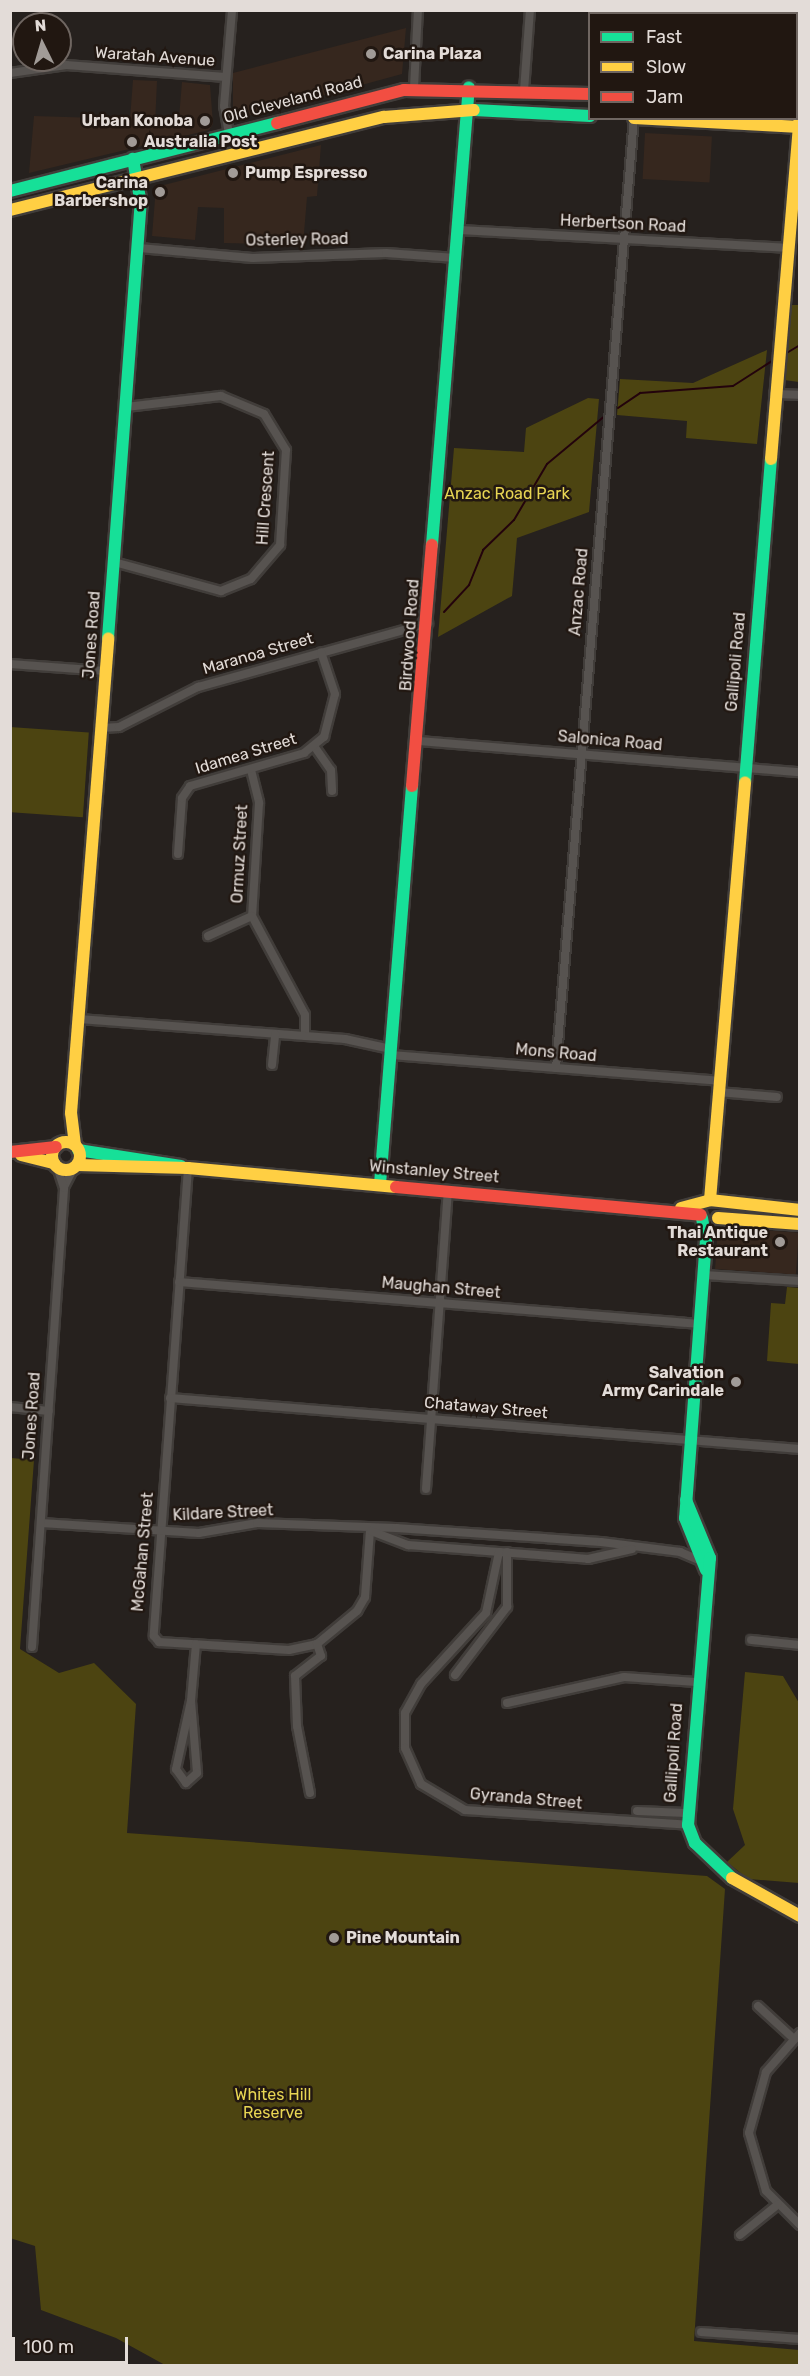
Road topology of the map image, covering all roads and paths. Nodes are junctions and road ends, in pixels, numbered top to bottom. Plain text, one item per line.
1 (232, 10) edge
2 (418, 10) edge
3 (530, 10) edge
4 (10, 73) edge
5 (226, 77) junction
6 (469, 87) junction
7 (414, 88) junction
8 (524, 91) junction
9 (588, 94) edge
10 (468, 110) junction
11 (588, 116) edge
12 (634, 120) edge
13 (687, 120) edge
14 (794, 124) edge
15 (229, 134) junction
16 (134, 159) junction
17 (139, 178) junction
18 (10, 190) edge
19 (10, 210) edge
20 (459, 230) junction
21 (623, 239) junction
22 (139, 248) junction
23 (787, 248) junction
24 (456, 258) junction
25 (774, 394) junction
26 (800, 395) edge
27 (126, 407) junction
28 (114, 562) junction
29 (428, 623) junction
30 (321, 652) junction
31 (10, 664) edge
32 (106, 671) junction
33 (101, 728) junction
34 (419, 741) junction
35 (314, 746) junction
36 (581, 754) junction
37 (744, 767) junction
38 (251, 770) junction
39 (800, 772) edge
40 (332, 791) dead end
41 (178, 854) dead end
42 (252, 916) junction
43 (208, 936) dead end
44 (79, 1018) junction
45 (275, 1034) junction
46 (305, 1036) junction
47 (391, 1052) junction
48 (272, 1065) dead end
49 (556, 1068) junction
50 (719, 1087) junction
51 (777, 1097) dead end
52 (71, 1113) junction
53 (58, 1145) junction
54 (76, 1148) junction
55 (10, 1153) edge
56 (56, 1165) junction
57 (75, 1166) junction
58 (188, 1168) junction
59 (380, 1184) junction
60 (64, 1188) junction
61 (448, 1191) junction
62 (800, 1210) edge
63 (710, 1211) junction
64 (800, 1224) edge
65 (704, 1275) junction
66 (800, 1281) edge
67 (179, 1282) junction
68 (440, 1303) junction
69 (700, 1324) junction
70 (170, 1398) junction
71 (10, 1407) edge
72 (49, 1411) junction
73 (430, 1419) junction
74 (690, 1440) junction
75 (800, 1449) edge
76 (426, 1489) dead end
77 (686, 1500) junction
78 (41, 1523) junction
79 (160, 1531) junction
80 (370, 1531) junction
81 (693, 1538) junction
82 (634, 1548) junction
83 (503, 1552) junction
84 (680, 1552) junction
85 (704, 1566) junction
86 (751, 1640) dead end
87 (196, 1644) junction
88 (318, 1644) junction
89 (800, 1645) edge
90 (32, 1647) dead end
91 (455, 1676) dead end
92 (696, 1682) junction
93 (191, 1701) junction
94 (507, 1702) dead end
95 (310, 1793) dead end
96 (637, 1811) dead end
97 (687, 1819) junction
98 (800, 1916) edge
99 (758, 2006) dead end
100 (797, 2036) edge
101 (777, 2205) junction
102 (800, 2225) edge
103 (740, 2235) dead end
104 (701, 2332) dead end
105 (800, 2339) edge

1 - 5 street
2 - 7 street
3 - 8 street
4 - 5 street, Waratah Avenue
5 - 15 street
6 - 7 main road, Old Cleveland Road
6 - 8 main road, Old Cleveland Road
6 - 10 main road, Birdwood Road
7 - 15 main road, Old Cleveland Road
8 - 9 main road, Old Cleveland Road
10 - 11 main road
10 - 17 main road
10 - 20 main road, Birdwood Road
12 - 21 street, Anzac Road
13 - 14 main road
14 - 23 main road, Gallipoli Road
15 - 16 main road, Old Cleveland Road
16 - 17 main road, Jones Road
16 - 18 main road, Old Cleveland Road
17 - 19 main road
17 - 22 main road, Jones Road
20 - 21 street, Herbertson Road
20 - 24 main road, Birdwood Road
21 - 23 street, Herbertson Road
21 - 36 street, Anzac Road
22 - 24 street, Osterley Road
22 - 27 main road, Jones Road
23 - 25 main road, Gallipoli Road
24 - 29 main road, Birdwood Road
25 - 26 street
25 - 37 main road, Gallipoli Road
27 - 28 main road, Jones Road
27 - 28 street, Hill Crescent
28 - 32 main road, Jones Road
29 - 30 street, Maranoa Street
29 - 34 main road, Birdwood Road
30 - 33 street, Maranoa Street
30 - 35 street, Idamea Street
31 - 32 street
32 - 33 main road, Jones Road
33 - 44 main road, Jones Road
34 - 36 street, Salonica Road
34 - 47 main road, Birdwood Road
35 - 38 street, Idamea Street
35 - 40 street
36 - 37 street, Salonica Road
36 - 49 street, Anzac Road
37 - 39 street, Salonica Road
37 - 50 main road, Gallipoli Road
38 - 41 street, Idamea Street
38 - 42 street, Ormuz Street
42 - 43 street
42 - 46 street, Ormuz Street
44 - 45 street, Mons Road
44 - 52 main road, Jones Road
45 - 46 street, Mons Road
45 - 48 street
46 - 47 street, Mons Road
47 - 49 street, Mons Road
47 - 59 main road, Birdwood Road
49 - 50 street, Mons Road
50 - 51 street, Mons Road
50 - 63 main road, Gallipoli Road
52 - 53 main road, Jones Road
52 - 54 main road, Jones Road
53 - 54 main road, Winstanley Street
53 - 55 main road, Winstanley Street
53 - 56 main road, Jones Road
54 - 57 main road, Jones Road
54 - 58 main road, Winstanley Street
55 - 56 main road, Winstanley Street
56 - 57 main road, Winstanley Street
56 - 60 street, Jones Road
57 - 58 main road, Winstanley Street
57 - 60 street, Jones Road
58 - 59 main road, Winstanley Street
58 - 67 street, McGahan Street
59 - 61 main road, Winstanley Street
60 - 72 street, Jones Road
61 - 63 main road, Winstanley Street
61 - 68 street
62 - 63 main road, Winstanley Street
63 - 64 main road, Winstanley Street
63 - 65 main road, Gallipoli Road
65 - 66 street
65 - 69 main road, Gallipoli Road
67 - 68 street, Maughan Street
67 - 70 street, McGahan Street
68 - 69 street, Maughan Street
68 - 73 street
69 - 74 main road, Gallipoli Road
70 - 73 street, Chataway Street
70 - 79 street, McGahan Street
71 - 72 street
72 - 78 street, Jones Road
73 - 74 street, Chataway Street
73 - 76 street
74 - 75 street, Chataway Street
74 - 77 main road, Gallipoli Road
77 - 81 main road, Gallipoli Road
77 - 85 main road, Gallipoli Road
78 - 79 street, Kildare Street
78 - 90 street, Jones Road
79 - 80 street, Kildare Street
79 - 87 street, McGahan Street
80 - 82 street, Kildare Street
80 - 83 street, Kildare Street
80 - 88 street, McGahan Street
81 - 84 street
81 - 85 main road, Gallipoli Road
82 - 83 street, Kildare Street
82 - 84 street, Kildare Street
83 - 91 street
83 - 97 street, Gyranda Street
84 - 85 street, Kildare Street
85 - 92 main road, Gallipoli Road
86 - 89 street
87 - 88 street, McGahan Street
87 - 93 street
88 - 95 street
92 - 94 street
92 - 97 main road, Gallipoli Road
93 - 93 street
96 - 97 street
97 - 98 main road, Gallipoli Road
99 - 100 street
100 - 101 street
101 - 102 street
101 - 103 street
104 - 105 street

